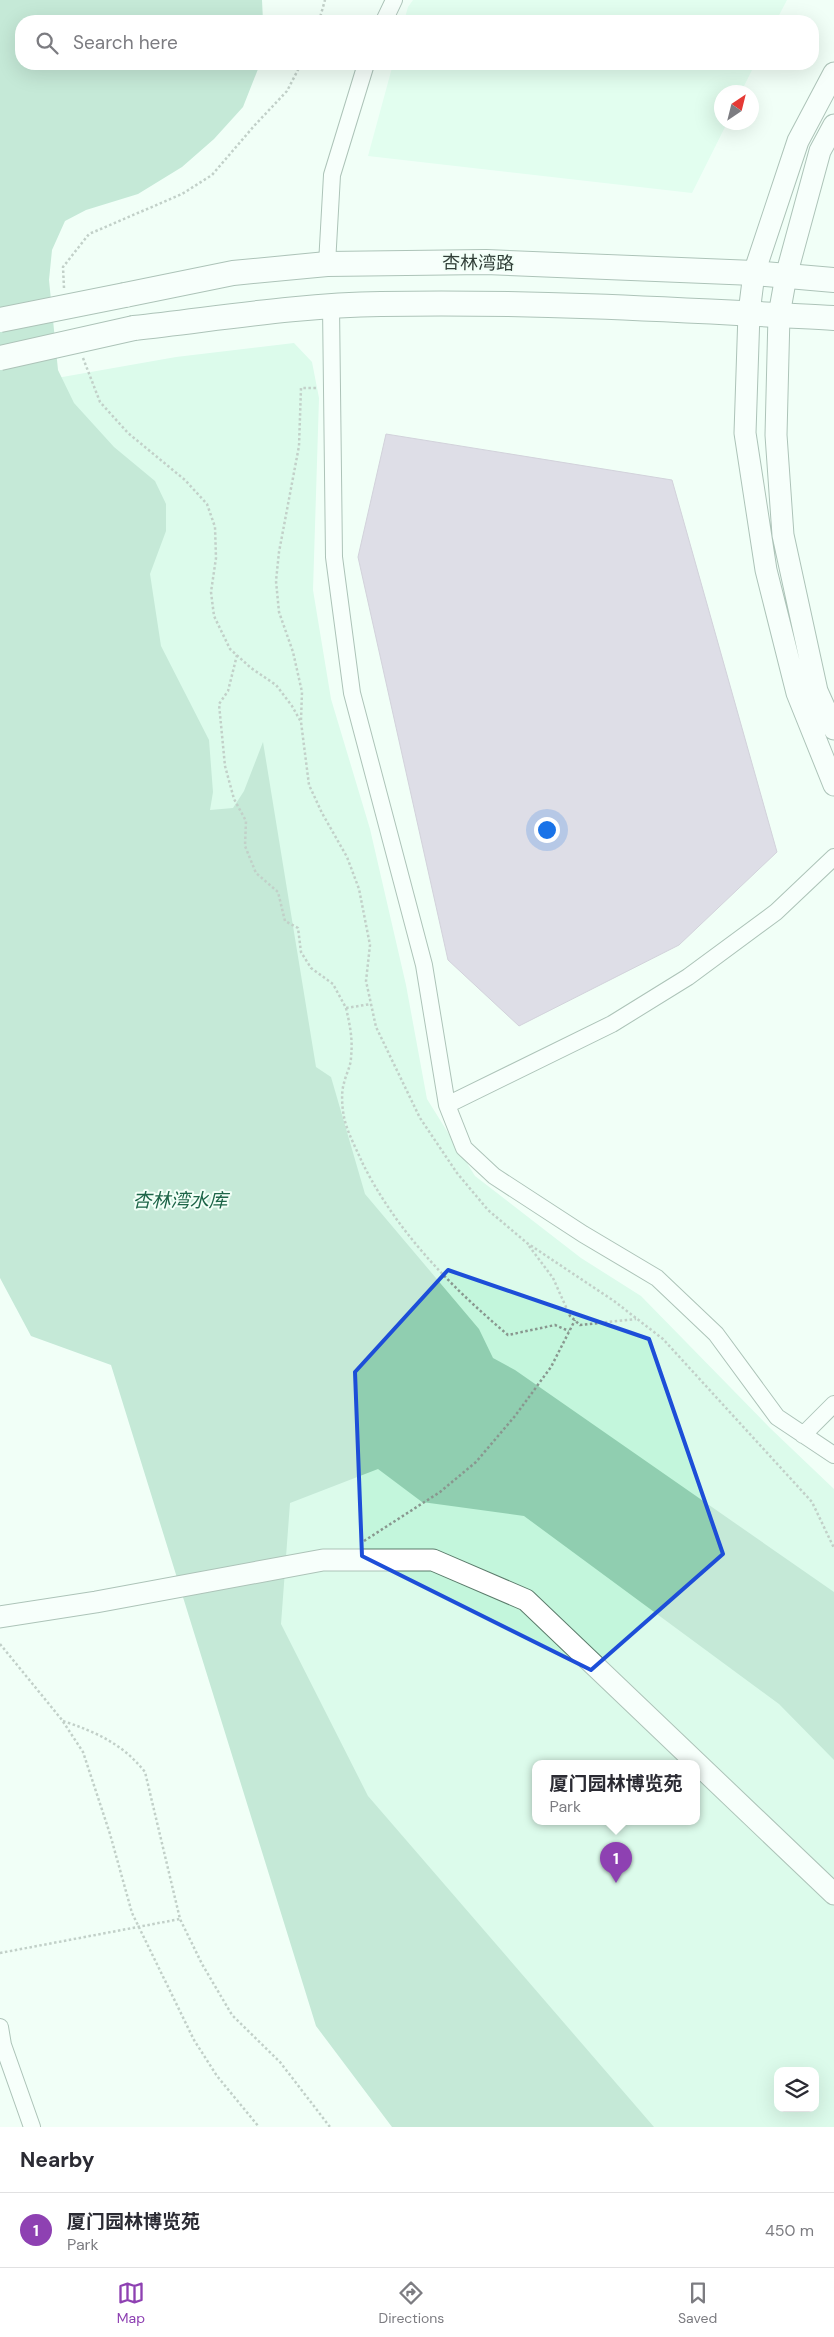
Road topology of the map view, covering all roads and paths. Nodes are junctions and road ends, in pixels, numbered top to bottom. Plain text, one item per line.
1 (325, 0) edge
2 (394, 0) edge
3 (320, 15) edge
4 (387, 15) edge
5 (364, 70) edge
6 (834, 73) edge
7 (834, 125) edge
8 (327, 264) junction
9 (754, 273) junction
10 (786, 276) junction
11 (834, 280) edge
12 (331, 306) junction
13 (749, 313) junction
14 (779, 315) junction
15 (834, 318) edge
16 (0, 320) edge
17 (0, 358) edge
18 (332, 388) junction
19 (237, 655) dead end
20 (301, 722) dead end
21 (834, 729) edge
22 (834, 785) edge
23 (834, 857) edge
24 (371, 1004) dead end
25 (346, 1008) junction
26 (447, 1105) junction
27 (527, 1242) dead end
28 (638, 1319) dead end
29 (575, 1320) junction
30 (569, 1331) junction
31 (834, 1404) edge
32 (803, 1435) junction
33 (834, 1455) edge
34 (348, 1560) junction
35 (0, 1617) edge
36 (0, 1644) edge
37 (62, 1720) junction
38 (694, 1760) edge
39 (700, 1766) edge
40 (834, 1894) edge
41 (180, 1919) junction
42 (138, 1927) junction
43 (0, 1953) edge
44 (0, 2027) edge
45 (32, 2127) edge
46 (259, 2127) edge
47 (330, 2127) edge

1 - 3 path
2 - 4 street
5 - 8 street
6 - 9 street
7 - 10 street
8 - 9 main road, 杏林湾路
8 - 16 main road, 杏林湾路, bridge
9 - 10 main road, 杏林湾路
9 - 13 street
10 - 11 main road, 杏林湾路
10 - 14 street
12 - 13 main road
12 - 17 main road, bridge
12 - 18 street
13 - 14 main road
13 - 22 street
14 - 15 main road
14 - 21 street
18 - 20 path
18 - 26 street
19 - 25 path
23 - 26 street
24 - 25 path
25 - 30 path
26 - 32 street
27 - 29 path
28 - 29 path
29 - 30 path
30 - 34 path
31 - 32 street
32 - 33 street
34 - 35 street
34 - 38 street
36 - 37 path
37 - 41 path
37 - 42 path
39 - 40 street
41 - 42 path
41 - 47 path
42 - 43 path
42 - 46 path
44 - 45 street

